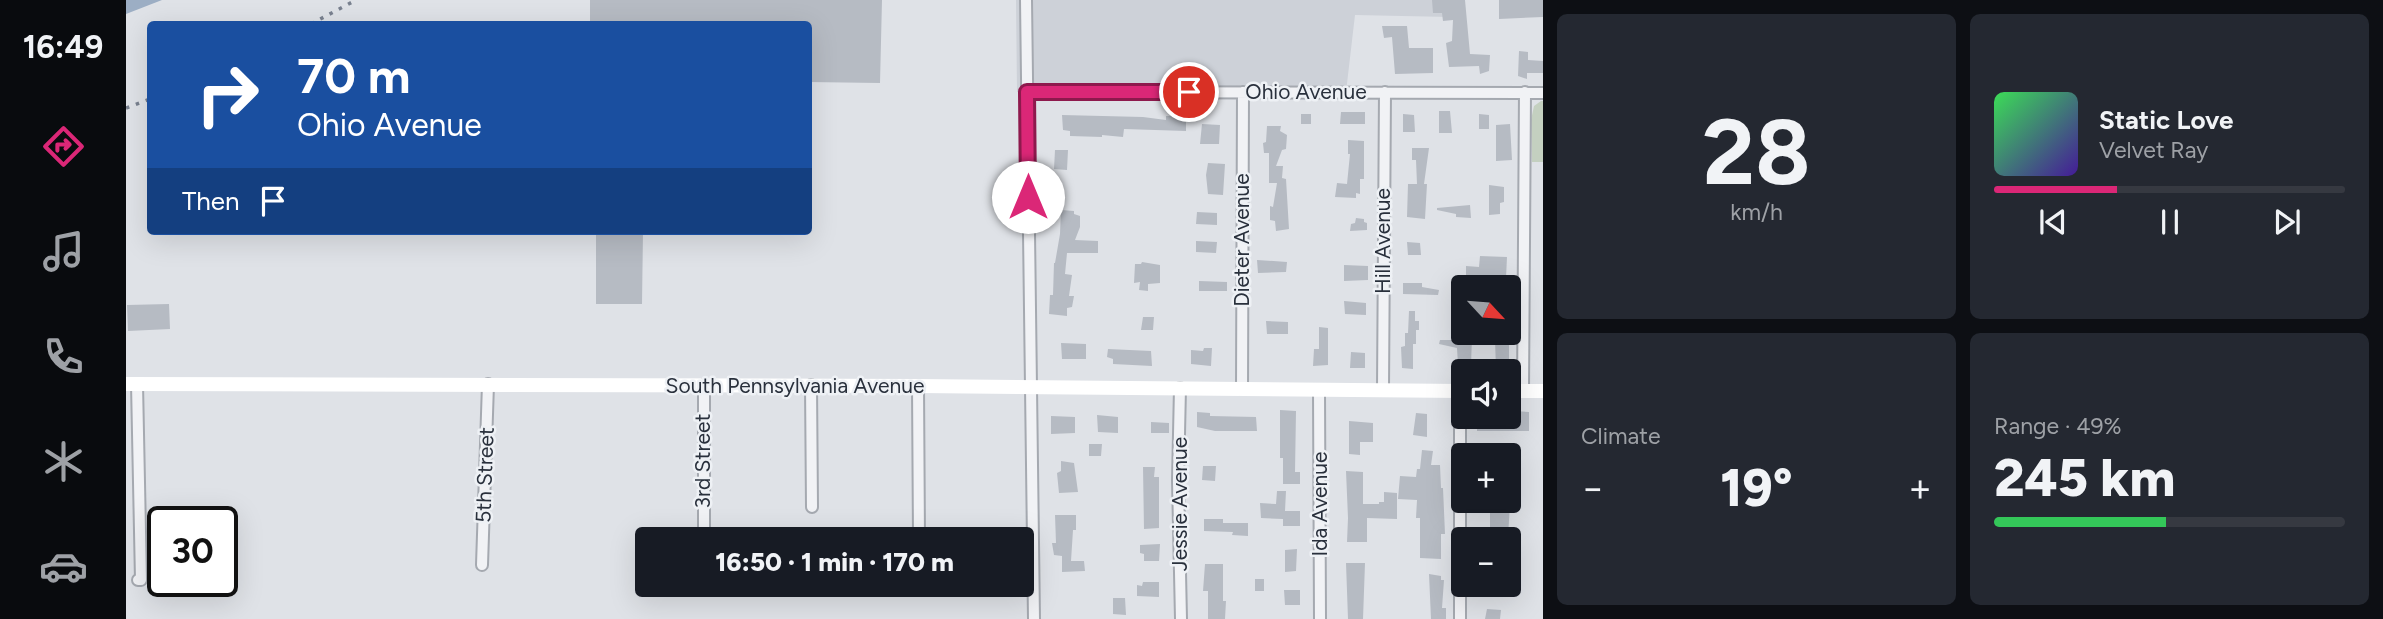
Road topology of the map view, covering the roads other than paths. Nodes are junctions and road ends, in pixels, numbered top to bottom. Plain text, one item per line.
1 (1026, 0) edge
2 (1027, 92) junction
3 (1243, 92) junction
4 (1385, 92) junction
5 (1525, 92) junction
6 (1543, 93) edge
7 (1517, 359) edge
8 (131, 384) edge
9 (488, 384) junction
10 (704, 385) junction
11 (811, 385) junction
12 (918, 386) junction
13 (1032, 386) junction
14 (1180, 388) junction
15 (1242, 389) junction
16 (1319, 390) junction
17 (1383, 390) junction
18 (1451, 391) edge
19 (1521, 391) edge
20 (1543, 391) edge
21 (1462, 429) edge
22 (811, 507) dead end
23 (704, 527) edge
24 (919, 527) edge
25 (482, 565) dead end
26 (138, 580) dead end
27 (1034, 619) edge
28 (1181, 619) edge
29 (1320, 619) edge
30 (1460, 619) edge

1 - 2 street
2 - 3 street, Ohio Avenue
2 - 13 street
3 - 4 street, Ohio Avenue
3 - 15 street, Dieter Avenue
4 - 5 street, Ohio Avenue
4 - 17 street, Hill Avenue
5 - 6 street, Ohio Avenue
5 - 7 street
8 - 9 main road, South Pennsylvania Avenue
8 - 26 street
9 - 10 main road, South Pennsylvania Avenue
9 - 25 street, 5th Street
10 - 11 main road, South Pennsylvania Avenue
10 - 23 street, 3rd Street
11 - 12 main road, South Pennsylvania Avenue
11 - 22 street
12 - 13 main road, South Pennsylvania Avenue
12 - 24 street
13 - 14 main road, South Pennsylvania Avenue
13 - 27 street
14 - 15 main road, South Pennsylvania Avenue
14 - 28 street, Jessie Avenue
15 - 16 main road, South Pennsylvania Avenue
16 - 17 main road, South Pennsylvania Avenue
16 - 29 street, Ida Avenue
17 - 18 main road, South Pennsylvania Avenue
19 - 20 main road
21 - 30 street

